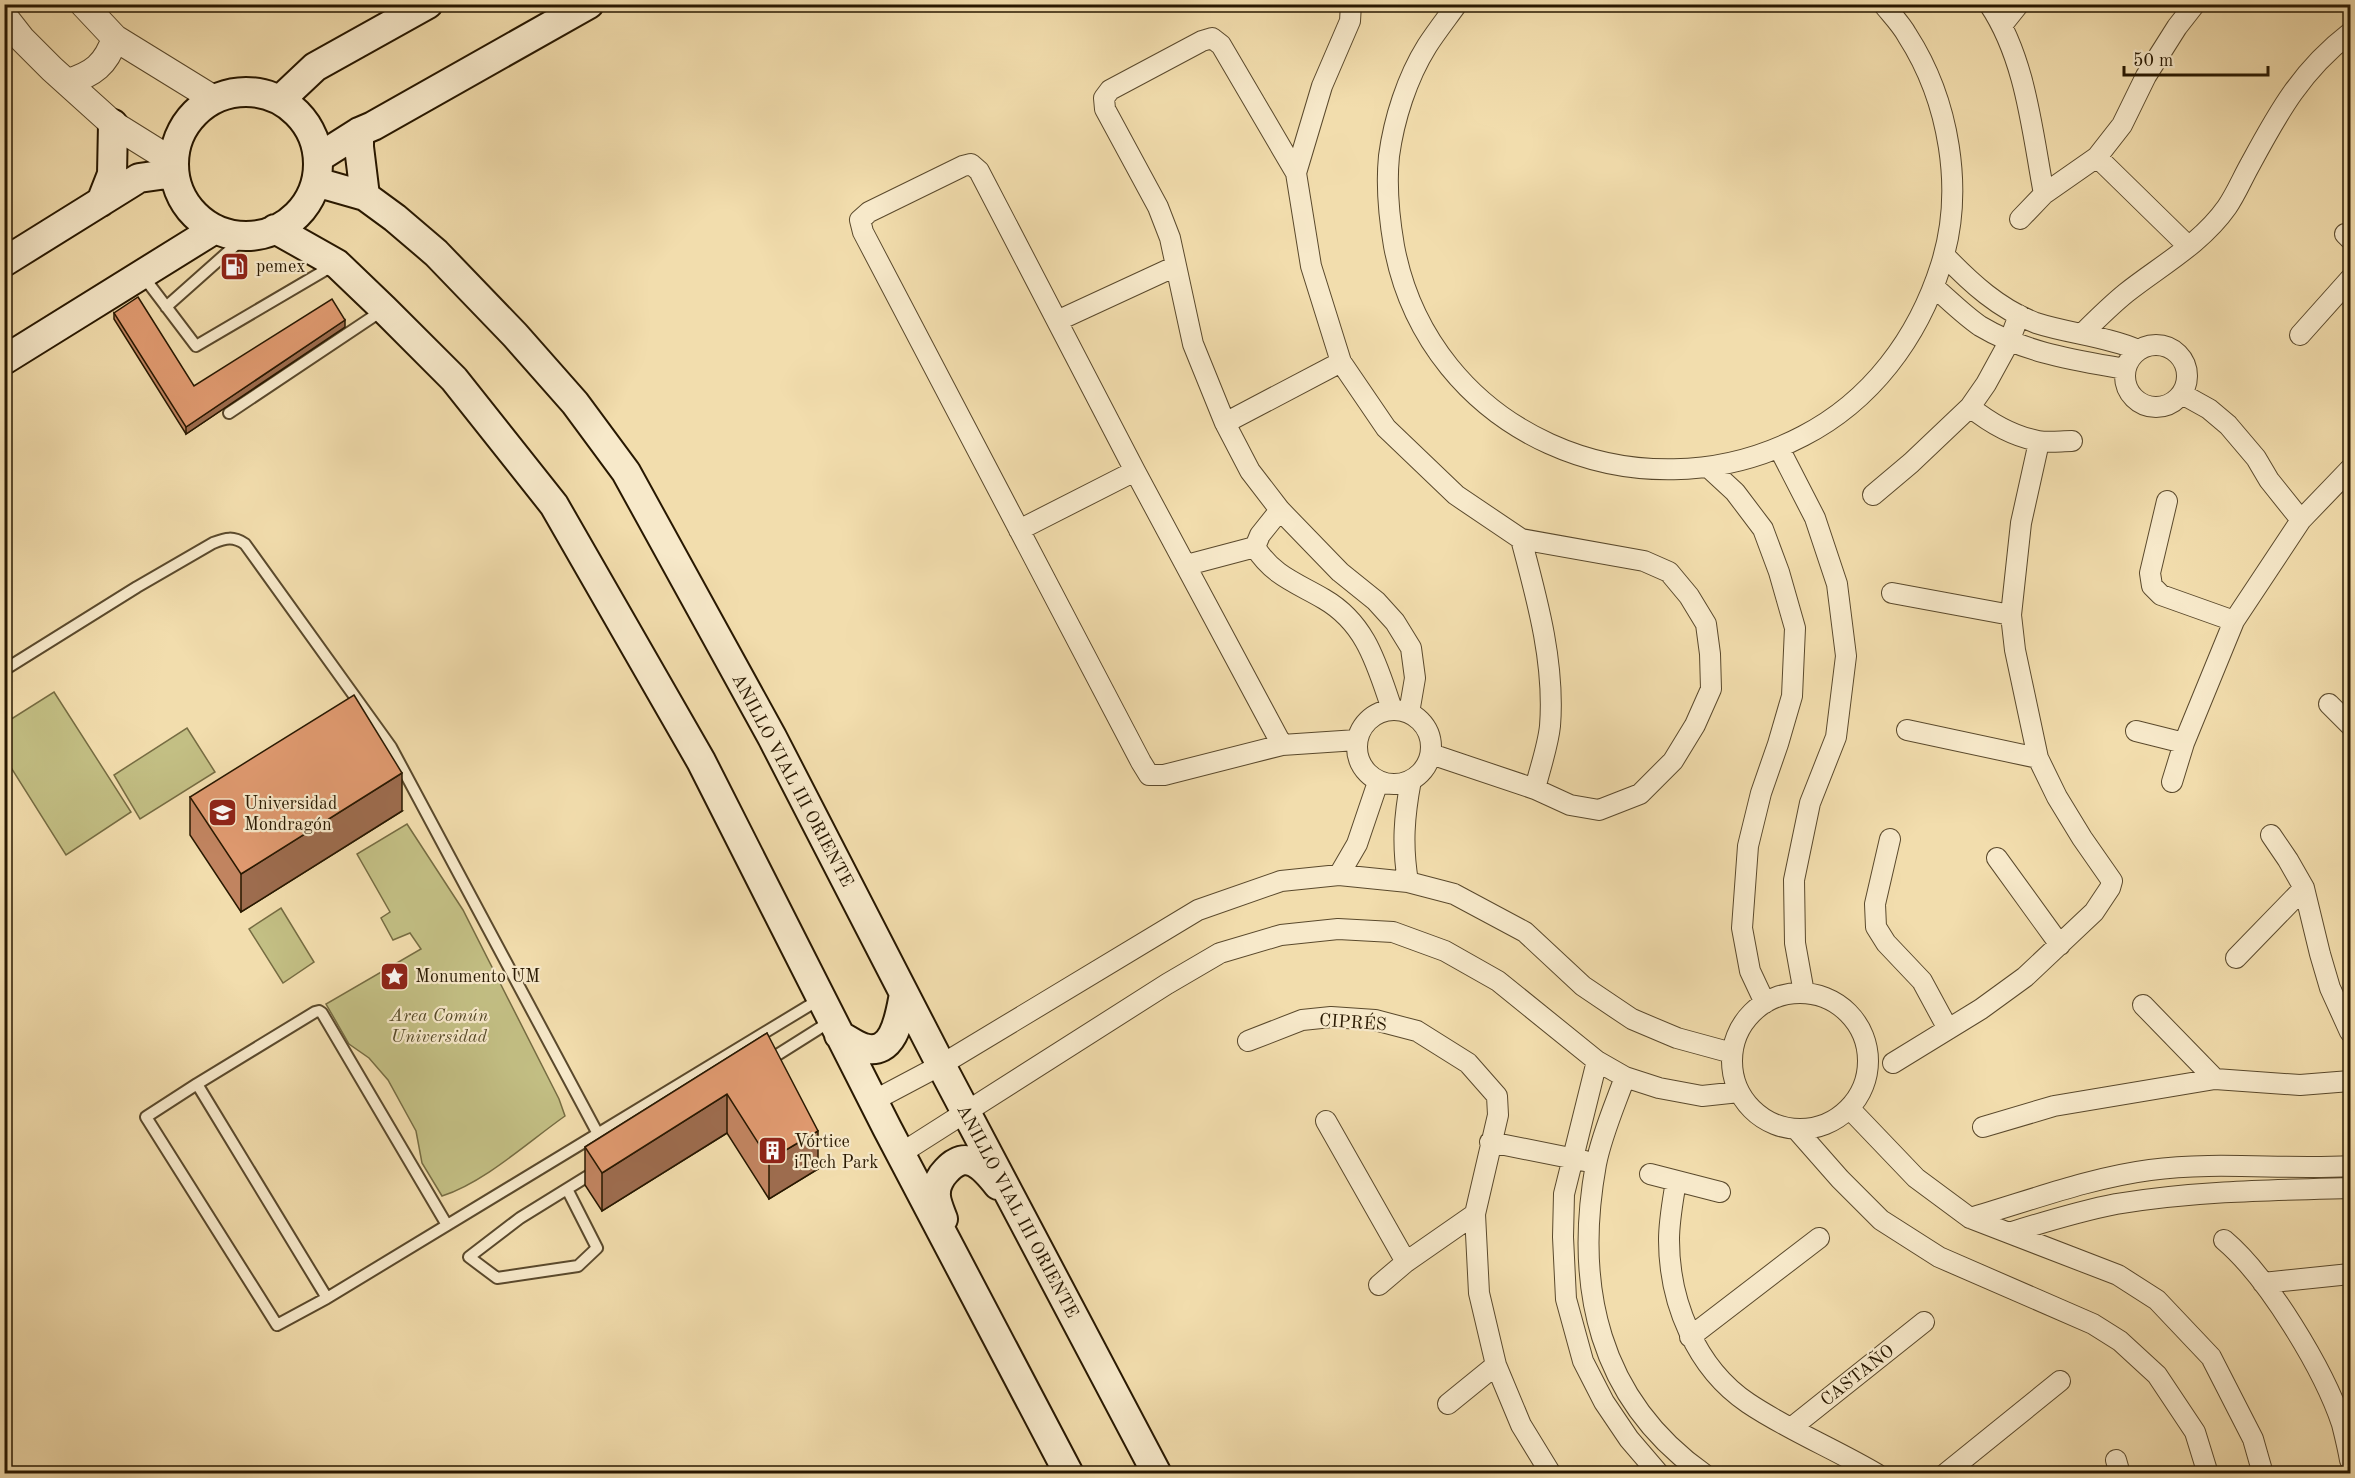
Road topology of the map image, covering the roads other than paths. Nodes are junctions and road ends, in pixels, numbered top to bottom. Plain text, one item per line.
1 (83, 4) edge
2 (428, 4) edge
3 (589, 4) edge
4 (1351, 4) edge
5 (1457, 4) edge
6 (1883, 4) edge
7 (1989, 4) edge
8 (2019, 4) edge
9 (2195, 4) edge
10 (4, 16) edge
11 (2003, 24) junction
12 (2350, 33) edge
13 (115, 38) junction
14 (68, 82) junction
15 (214, 99) junction
16 (280, 100) junction
17 (113, 124) junction
18 (359, 132) junction
19 (2097, 157) junction
20 (174, 168) junction
21 (317, 170) junction
22 (1296, 172) junction
23 (2044, 194) junction
24 (365, 196) junction
25 (102, 202) junction
26 (2020, 219) dead end
27 (215, 229) junction
28 (275, 229) junction
29 (247, 236) junction
30 (2188, 246) junction
31 (1944, 255) junction
32 (4, 262) edge
33 (337, 264) junction
34 (1176, 266) junction
35 (141, 273) junction
36 (2350, 279) edge
37 (1934, 287) junction
38 (166, 307) junction
39 (384, 309) junction
40 (2019, 315) junction
41 (1057, 321) junction
42 (2082, 334) junction
43 (2300, 335) dead end
44 (2009, 342) junction
45 (2138, 350) junction
46 (4, 360) edge
47 (1341, 362) junction
48 (2125, 369) junction
49 (2182, 394) junction
50 (1970, 407) junction
51 (229, 413) dead end
52 (1225, 423) junction
53 (2072, 441) dead end
54 (2040, 442) junction
55 (1779, 448) junction
56 (1709, 468) junction
57 (2350, 469) edge
58 (1135, 471) junction
59 (1873, 495) dead end
60 (2166, 501) dead end
61 (1280, 510) junction
62 (2301, 520) junction
63 (1019, 530) junction
64 (1521, 539) junction
65 (1255, 547) junction
66 (1187, 565) junction
67 (1892, 593) dead end
68 (2011, 615) junction
69 (2234, 621) junction
70 (4, 670) edge
71 (2329, 704) dead end
72 (1401, 711) junction
73 (2350, 725) edge
74 (1907, 730) dead end
75 (2136, 730) dead end
76 (1357, 740) junction
77 (2184, 743) junction
78 (1282, 745) junction
79 (1431, 754) junction
80 (2038, 758) junction
81 (1411, 780) junction
82 (1378, 782) junction
83 (2172, 782) dead end
84 (1535, 789) junction
85 (2271, 835) dead end
86 (1890, 839) dead end
87 (1997, 858) dead end
88 (1339, 875) junction
89 (1408, 882) junction
90 (2304, 888) junction
91 (2060, 945) junction
92 (2236, 958) dead end
93 (1804, 993) junction
94 (904, 994) junction
95 (1765, 1003) junction
96 (2142, 1005) dead end
97 (830, 1018) junction
98 (1948, 1029) junction
99 (2350, 1032) edge
100 (1248, 1041) dead end
101 (1732, 1053) junction
102 (1597, 1061) junction
103 (1893, 1063) dead end
104 (941, 1065) junction
105 (753, 1071) edge
106 (1625, 1077) junction
107 (2215, 1079) junction
108 (2350, 1081) edge
109 (197, 1084) junction
110 (1739, 1092) junction
111 (873, 1101) junction
112 (1586, 1105) junction
113 (1849, 1108) junction
114 (966, 1112) junction
115 (1612, 1113) junction
116 (1326, 1121) dead end
117 (1983, 1127) dead end
118 (1796, 1129) junction
119 (598, 1134) junction
120 (1490, 1142) junction
121 (900, 1154) junction
122 (1572, 1159) junction
123 (1597, 1163) junction
124 (606, 1164) edge
125 (2350, 1166) edge
126 (2165, 1168) junction
127 (1650, 1174) dead end
128 (2101, 1179) junction
129 (1676, 1181) junction
130 (2350, 1188) edge
131 (567, 1189) junction
132 (1720, 1192) dead end
133 (2170, 1197) junction
134 (1015, 1204) junction
135 (2106, 1207) junction
136 (1475, 1214) junction
137 (1970, 1218) junction
138 (447, 1225) junction
139 (2010, 1233) junction
140 (1819, 1238) dead end
141 (2224, 1240) dead end
142 (951, 1250) junction
143 (1406, 1262) junction
144 (2350, 1274) edge
145 (2263, 1283) junction
146 (1379, 1285) dead end
147 (327, 1298) junction
148 (1924, 1322) dead end
149 (1690, 1337) junction
150 (1496, 1365) junction
151 (2060, 1381) dead end
152 (1448, 1404) dead end
153 (1791, 1428) junction
154 (2350, 1460) edge
155 (1069, 1473) edge
156 (1157, 1473) edge
157 (1551, 1473) edge
158 (1659, 1473) edge
159 (1704, 1473) edge
160 (1877, 1473) edge
161 (1945, 1473) edge
162 (2208, 1473) edge
163 (2263, 1473) edge

1 - 13 street
2 - 16 main road
3 - 18 main road
4 - 22 street
5 - 56 street
6 - 31 street
7 - 11 street
8 - 11 street
9 - 19 street
10 - 14 street
11 - 23 street
12 - 30 street
13 - 14 street
13 - 15 street
14 - 17 street
15 - 16 main road
15 - 20 main road
16 - 21 main road
17 - 20 street
17 - 25 main road
18 - 21 main road
18 - 24 main road
19 - 23 street
19 - 30 street
20 - 25 main road
20 - 27 main road
21 - 24 main road, ANILLO VIAL III ORIENTE
21 - 28 main road
22 - 34 street
22 - 47 street
23 - 26 street
24 - 94 main road, ANILLO VIAL III ORIENTE
25 - 32 main road
27 - 29 main road
27 - 35 main road
28 - 29 main road
28 - 33 main road
29 - 38 lane
30 - 42 street
31 - 37 street
31 - 40 street
33 - 38 lane
33 - 39 main road
34 - 41 street
34 - 52 street
35 - 38 lane
35 - 46 main road
36 - 43 street
37 - 44 street
37 - 55 street
39 - 51 lane
39 - 97 main road
40 - 42 street
40 - 44 street
41 - 58 street
41 - 63 street
42 - 45 street
44 - 48 street
44 - 50 street
45 - 48 street
45 - 49 street
47 - 52 street
47 - 64 street
48 - 49 street
49 - 62 street
50 - 54 street
50 - 59 street
52 - 61 street
53 - 54 street
54 - 68 street
55 - 56 street
55 - 93 street
56 - 95 street
57 - 62 street
58 - 63 street
58 - 66 street
60 - 69 street
61 - 65 street
61 - 72 street
62 - 69 street
63 - 78 street
64 - 84 street
64 - 84 street
65 - 66 street
65 - 72 street
66 - 78 street
67 - 68 street
68 - 80 street
69 - 77 street
70 - 119 lane
71 - 73 street
72 - 76 street
72 - 79 street
74 - 80 street
75 - 77 street
76 - 78 street
76 - 82 street
77 - 83 street
79 - 81 street
79 - 84 street
80 - 91 street
81 - 82 street
81 - 89 street
82 - 88 street
85 - 90 street
86 - 98 street
87 - 91 street
88 - 89 street
88 - 104 street
89 - 101 street
90 - 92 street
90 - 99 street
91 - 98 street
93 - 95 street
93 - 113 street
94 - 97 main road
94 - 104 main road, ANILLO VIAL III ORIENTE
95 - 101 street
96 - 107 street
97 - 105 lane
97 - 111 main road
97 - 119 lane
98 - 103 street
100 - 120 street, CIPRÉS
101 - 110 street
102 - 106 street
102 - 112 street
102 - 114 street
104 - 111 street
104 - 114 main road, ANILLO VIAL III ORIENTE
106 - 110 street
106 - 115 street
107 - 108 street
107 - 117 street
109 - 138 lane
109 - 147 lane
109 - 147 lane
110 - 118 street
111 - 121 main road
112 - 115 street
112 - 122 street
113 - 118 street
113 - 137 street
114 - 121 street
114 - 134 main road, ANILLO VIAL III ORIENTE
115 - 123 street
116 - 143 street
118 - 162 street
119 - 138 lane
120 - 122 street
120 - 136 street, CIPRÉS
121 - 142 main road
122 - 123 street
122 - 158 street
123 - 159 street
124 - 131 lane
125 - 126 street
126 - 128 street
126 - 133 street
127 - 129 street
128 - 135 street
128 - 137 street
129 - 132 street
129 - 149 street
130 - 133 street
131 - 131 lane
133 - 135 street
134 - 142 main road
134 - 156 main road, ANILLO VIAL III ORIENTE
135 - 139 street
136 - 143 street
136 - 150 street, CIPRÉS
137 - 139 street
138 - 147 lane
139 - 163 street
140 - 149 street
141 - 145 street
142 - 155 main road
143 - 146 street
144 - 145 street
145 - 154 street
148 - 153 street, CASTAÑO
149 - 153 street
150 - 152 street
150 - 157 street, CIPRÉS
151 - 161 street
153 - 160 street

